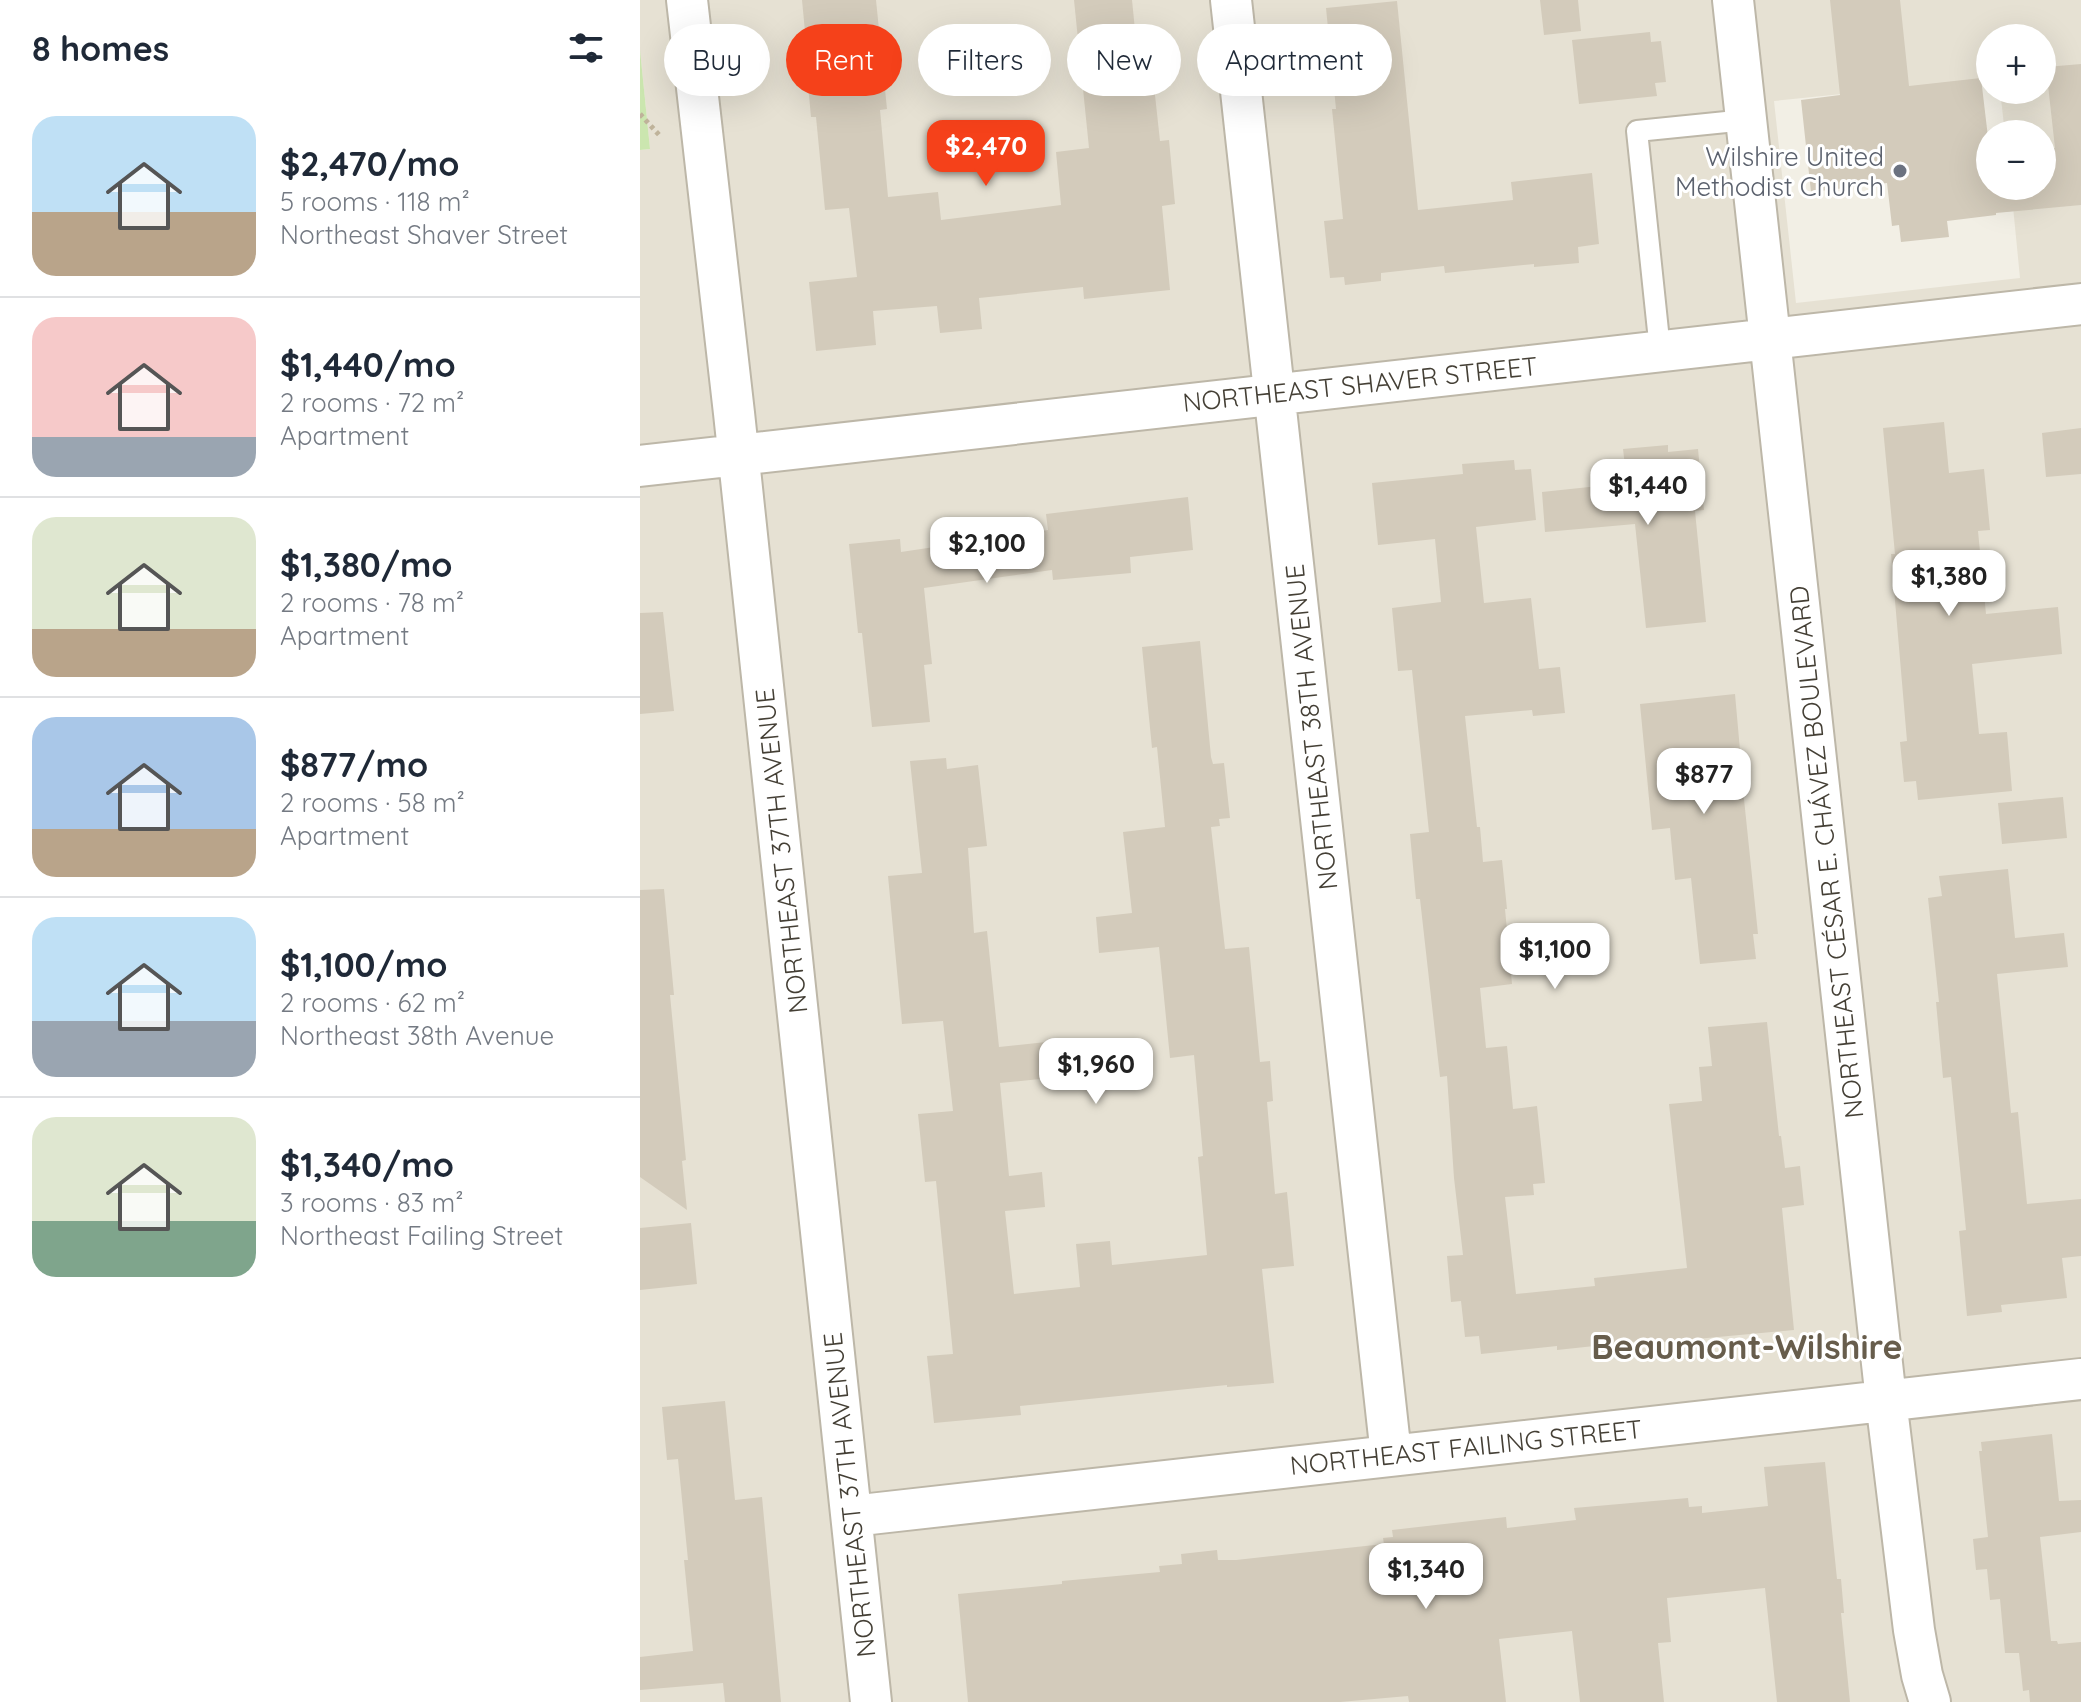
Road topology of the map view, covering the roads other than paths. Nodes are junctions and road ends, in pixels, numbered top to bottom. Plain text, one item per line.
1 (687, 0) edge
2 (1231, 0) edge
3 (1733, 0) edge
4 (1746, 120) junction
5 (2081, 304) edge
6 (1770, 338) junction
7 (1660, 350) junction
8 (1274, 394) junction
9 (738, 455) junction
10 (640, 466) edge
11 (2081, 1379) edge
12 (1886, 1400) junction
13 (1391, 1455) junction
14 (852, 1516) junction
15 (871, 1702) edge
16 (1930, 1702) edge

1 - 9 street, NORTHEAST 37TH AVENUE
2 - 8 street, NORTHEAST 38TH AVENUE
3 - 4 street, NORTHEAST CÉSAR E. CHÁVEZ BOULEVARD
4 - 6 street, NORTHEAST CÉSAR E. CHÁVEZ BOULEVARD
4 - 7 lane
5 - 6 street, NORTHEAST SHAVER STREET
6 - 7 street, NORTHEAST SHAVER STREET
6 - 12 street, NORTHEAST CÉSAR E. CHÁVEZ BOULEVARD
7 - 8 street, NORTHEAST SHAVER STREET
8 - 9 street, NORTHEAST SHAVER STREET
8 - 13 street, NORTHEAST 38TH AVENUE
9 - 10 street, NORTHEAST SHAVER STREET
9 - 14 street, NORTHEAST 37TH AVENUE
11 - 12 street, NORTHEAST FAILING STREET
12 - 13 street, NORTHEAST FAILING STREET
12 - 16 street, NORTHEAST CÉSAR E. CHÁVEZ BOULEVARD
13 - 14 street, NORTHEAST FAILING STREET
14 - 15 street, NORTHEAST 37TH AVENUE

